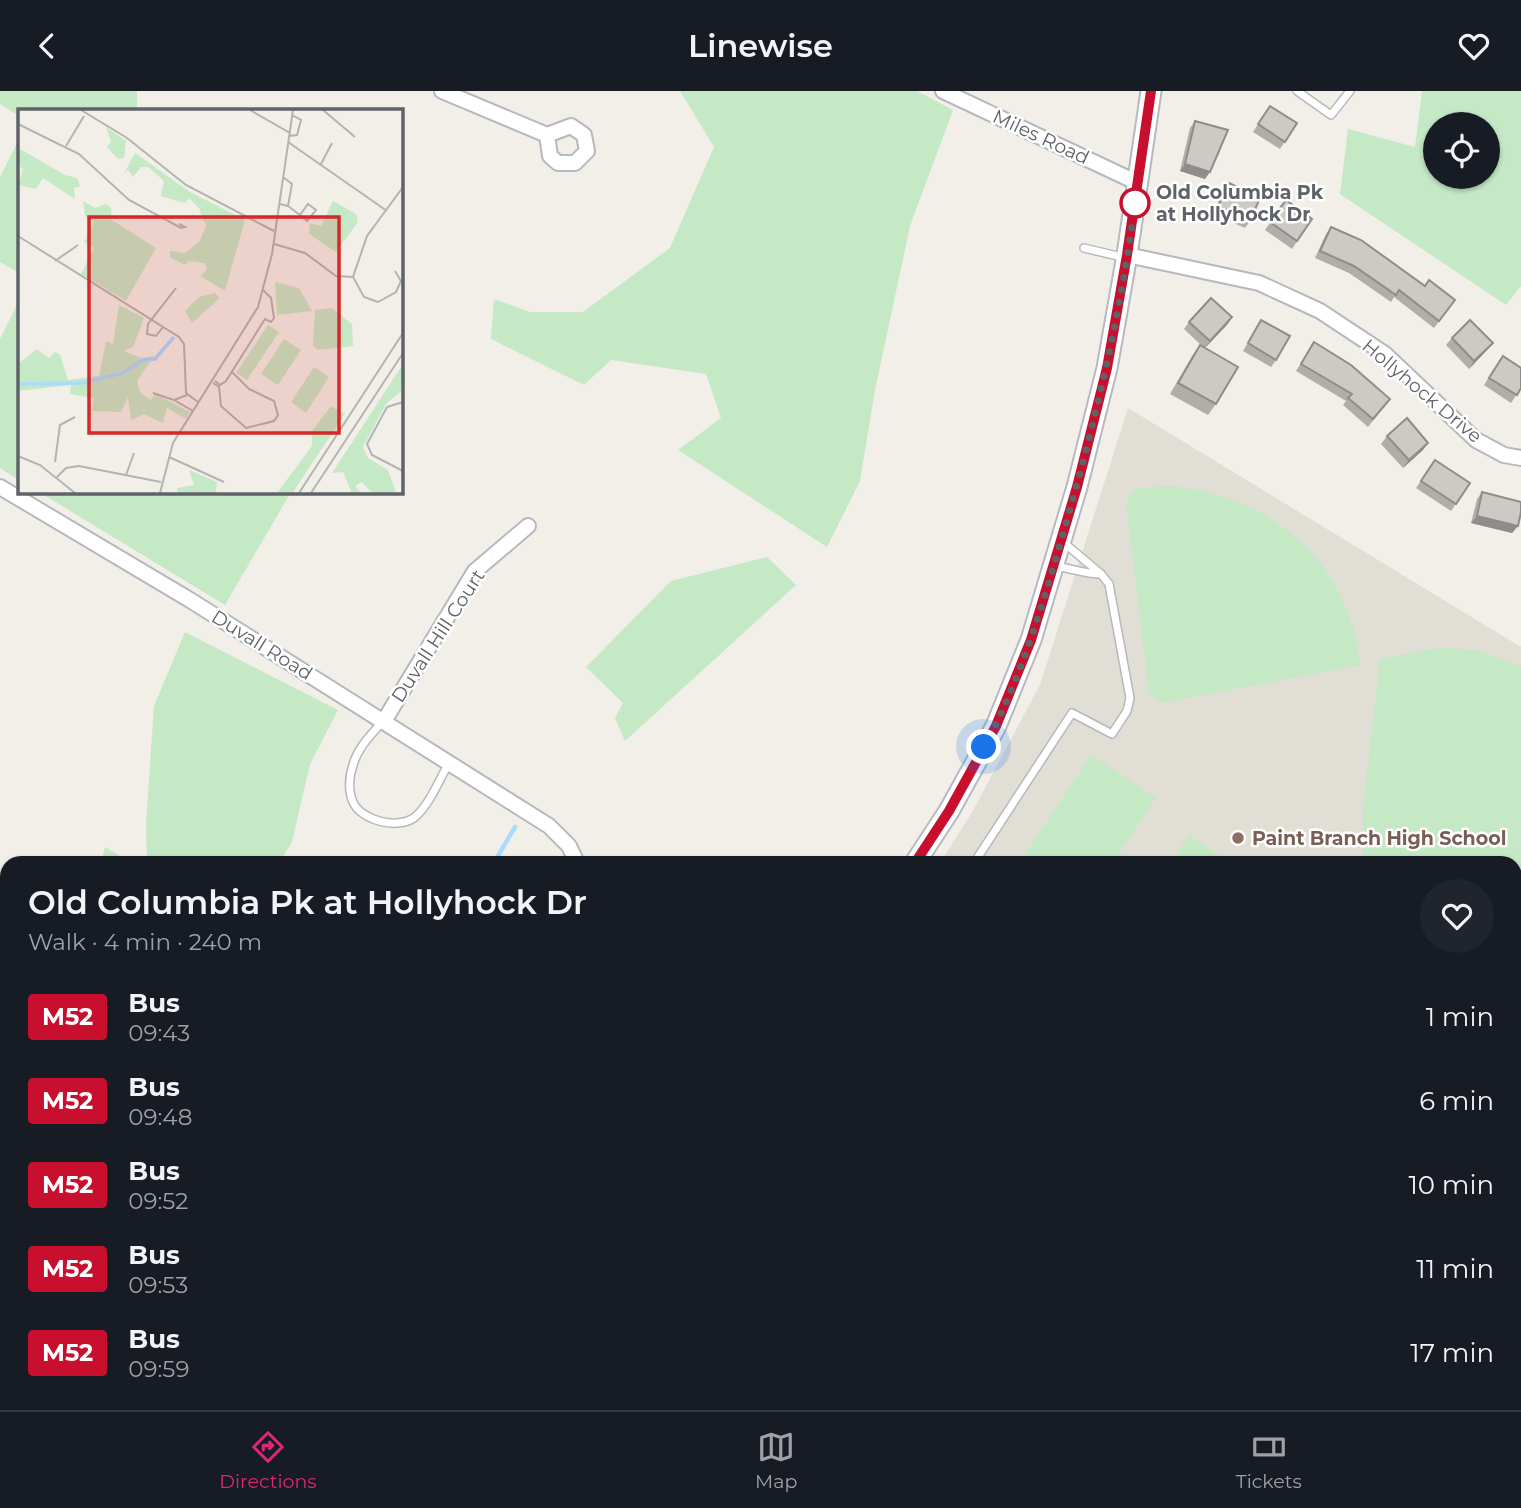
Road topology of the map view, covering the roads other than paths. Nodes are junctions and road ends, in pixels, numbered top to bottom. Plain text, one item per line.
1 (442, 91) edge
2 (943, 91) edge
3 (1151, 91) edge
4 (1297, 91) edge
5 (1350, 91) edge
6 (547, 135) dead end
7 (1138, 183) junction
8 (1084, 248) dead end
9 (1127, 256) junction
10 (1521, 458) edge
11 (0, 487) edge
12 (528, 526) dead end
13 (1061, 540) junction
14 (1054, 566) junction
15 (1101, 574) junction
16 (384, 721) junction
17 (449, 763) junction
18 (574, 856) edge
19 (920, 856) edge
20 (979, 856) edge

1 - 6 street
2 - 7 street, Miles Road
3 - 7 main road
4 - 5 lane
7 - 9 main road
8 - 9 lane
9 - 10 street, Hollyhock Drive
9 - 13 main road
11 - 16 street, Duvall Road
12 - 16 street, Duvall Hill Court
13 - 14 main road
13 - 15 lane
14 - 15 lane
14 - 19 main road
15 - 20 lane
16 - 17 street, Duvall Road
16 - 17 lane
17 - 18 street, Duvall Road

